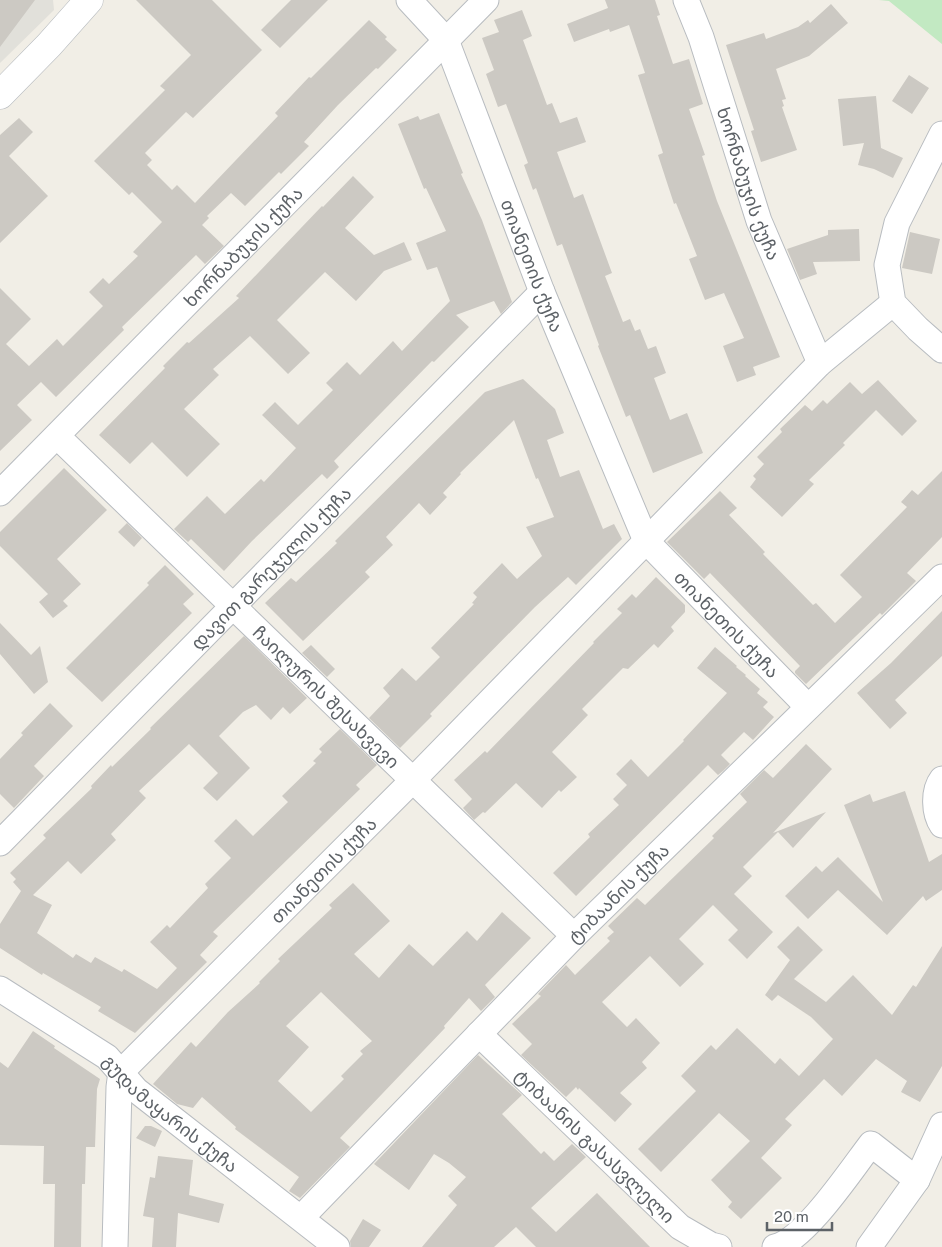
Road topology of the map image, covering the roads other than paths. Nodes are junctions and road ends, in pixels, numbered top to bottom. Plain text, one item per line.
1 (409, 0) edge
2 (486, 0) edge
3 (686, 0) edge
4 (79, 3) edge
5 (446, 40) junction
6 (0, 95) edge
7 (942, 134) edge
8 (542, 292) junction
9 (893, 303) junction
10 (942, 350) edge
11 (820, 363) junction
12 (57, 436) junction
13 (0, 493) edge
14 (646, 541) junction
15 (942, 577) edge
16 (233, 606) junction
17 (808, 707) junction
18 (942, 779) edge
19 (413, 780) junction
20 (942, 825) edge
21 (0, 843) edge
22 (574, 936) junction
23 (0, 989) edge
24 (479, 1034) junction
25 (122, 1072) junction
26 (942, 1125) edge
27 (916, 1180) junction
28 (301, 1218) junction
29 (115, 1247) edge
30 (337, 1247) edge
31 (719, 1247) edge
32 (776, 1247) edge
33 (869, 1247) edge

1 - 5 street, თიანეთის ქუჩა
2 - 5 street, ხორნაბუჯის ქუჩა
3 - 11 street, ხორნაბუჯის ქუჩა
4 - 6 street
5 - 8 street, თიანეთის ქუჩა
5 - 12 street, ხორნაბუჯის ქუჩა
7 - 9 street
8 - 14 street, თიანეთის ქუჩა
8 - 16 street, დავით გარეჯელის ქუჩა
9 - 10 street
9 - 11 street, თიანეთის ქუჩა
11 - 14 street, თიანეთის ქუჩა
12 - 13 street, ხორნაბუჯის ქუჩა
12 - 16 street, ჩაილურის შესახვევი
14 - 17 street, თიანეთის ქუჩა
14 - 19 street, თიანეთის ქუჩა
15 - 17 street, ტიბაანის ქუჩა
16 - 19 street, ჩაილურის შესახვევი
16 - 21 street, დავით გარეჯელის ქუჩა
17 - 22 street, ტიბაანის ქუჩა
18 - 20 street
19 - 22 street, ჩაილურის შესახვევი
19 - 25 street, თიანეთის ქუჩა
22 - 24 street, ტიბაანის ქუჩა
23 - 25 street, გუდამაყარის ქუჩა
24 - 28 street, ტიბაანის ქუჩა
24 - 31 street, ტიბაანის გასასვლელი
25 - 28 street, გუდამაყარის ქუჩა
25 - 29 street
26 - 27 street
27 - 32 street
27 - 33 street
28 - 30 street, გუდამაყარის ქუჩა

